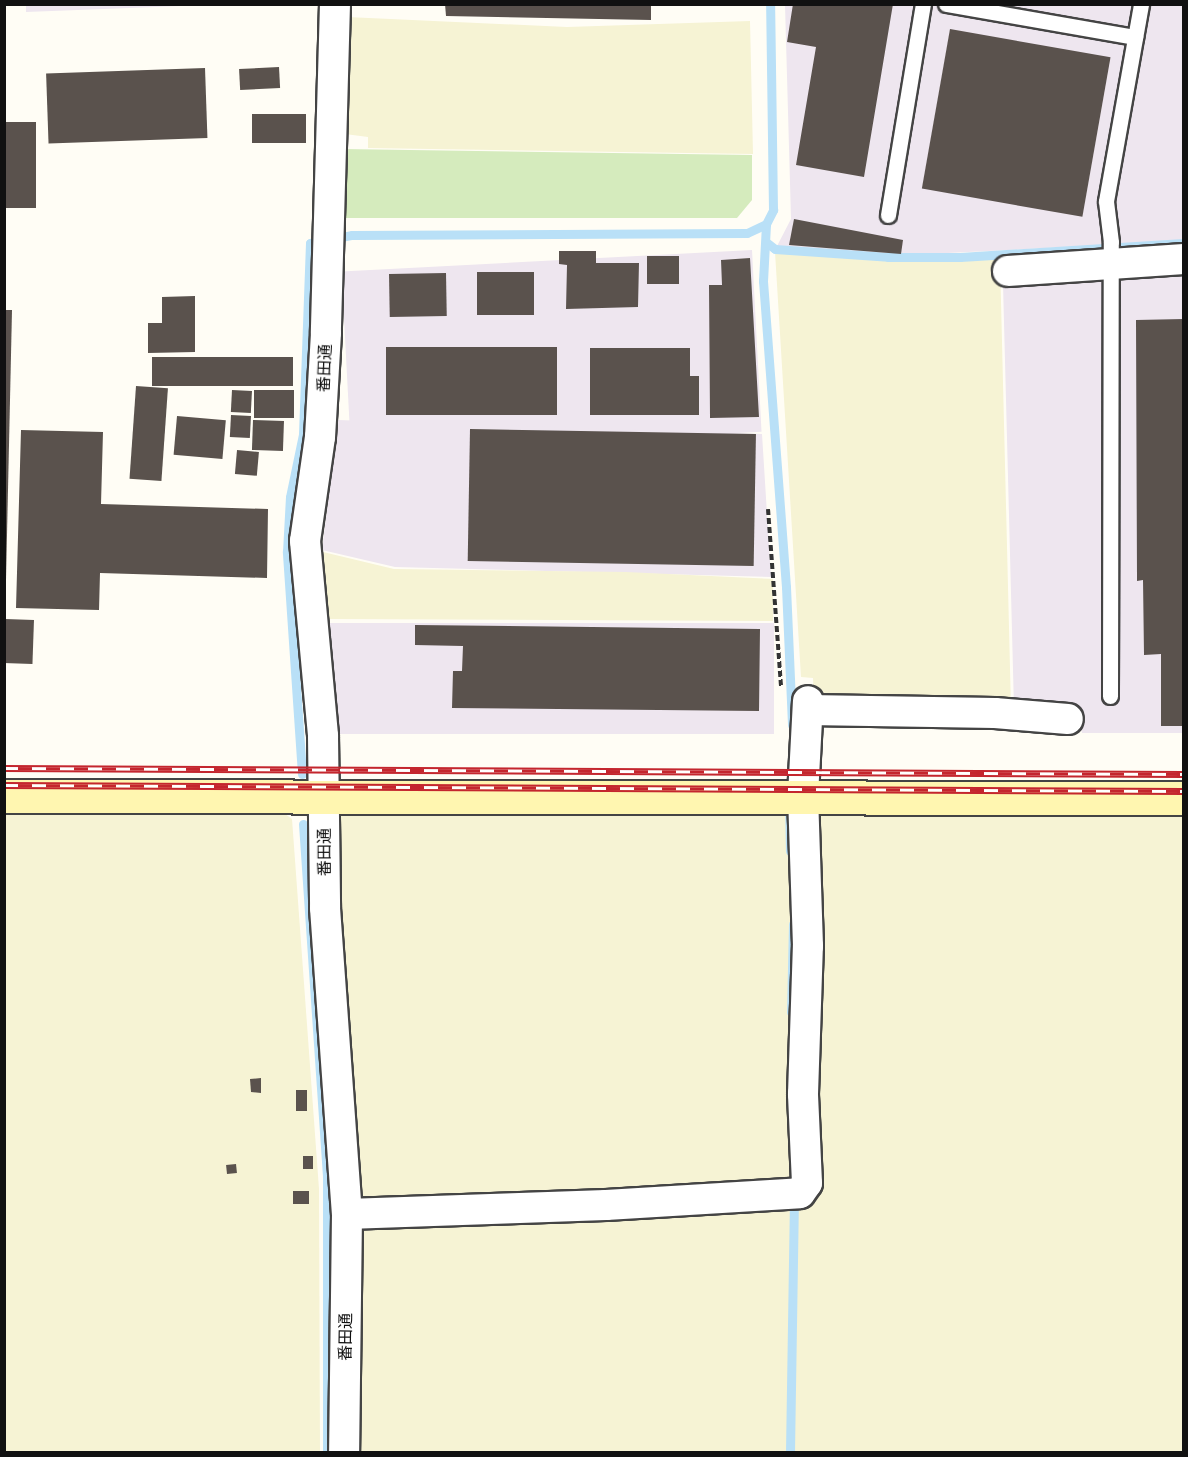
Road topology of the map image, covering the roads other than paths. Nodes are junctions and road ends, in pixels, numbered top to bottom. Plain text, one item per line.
1 (335, 4) edge
2 (922, 4) edge
3 (946, 4) edge
4 (1141, 4) edge
5 (1135, 37) junction
6 (888, 215) dead end
7 (1111, 252) junction
8 (1184, 259) edge
9 (1008, 271) dead end
10 (1110, 696) dead end
11 (1068, 719) dead end
12 (4, 796) edge
13 (793, 797) junction
14 (1184, 798) edge
15 (324, 799) junction
16 (347, 1214) junction
17 (344, 1452) edge

1 - 15 street, 番田通
2 - 6 lane
3 - 5 lane
4 - 5 lane
5 - 7 lane
7 - 8 street
7 - 9 street
7 - 10 lane
11 - 13 street
12 - 15 street
13 - 14 street
13 - 15 street
13 - 16 street
15 - 16 street, 番田通
16 - 17 street, 番田通

